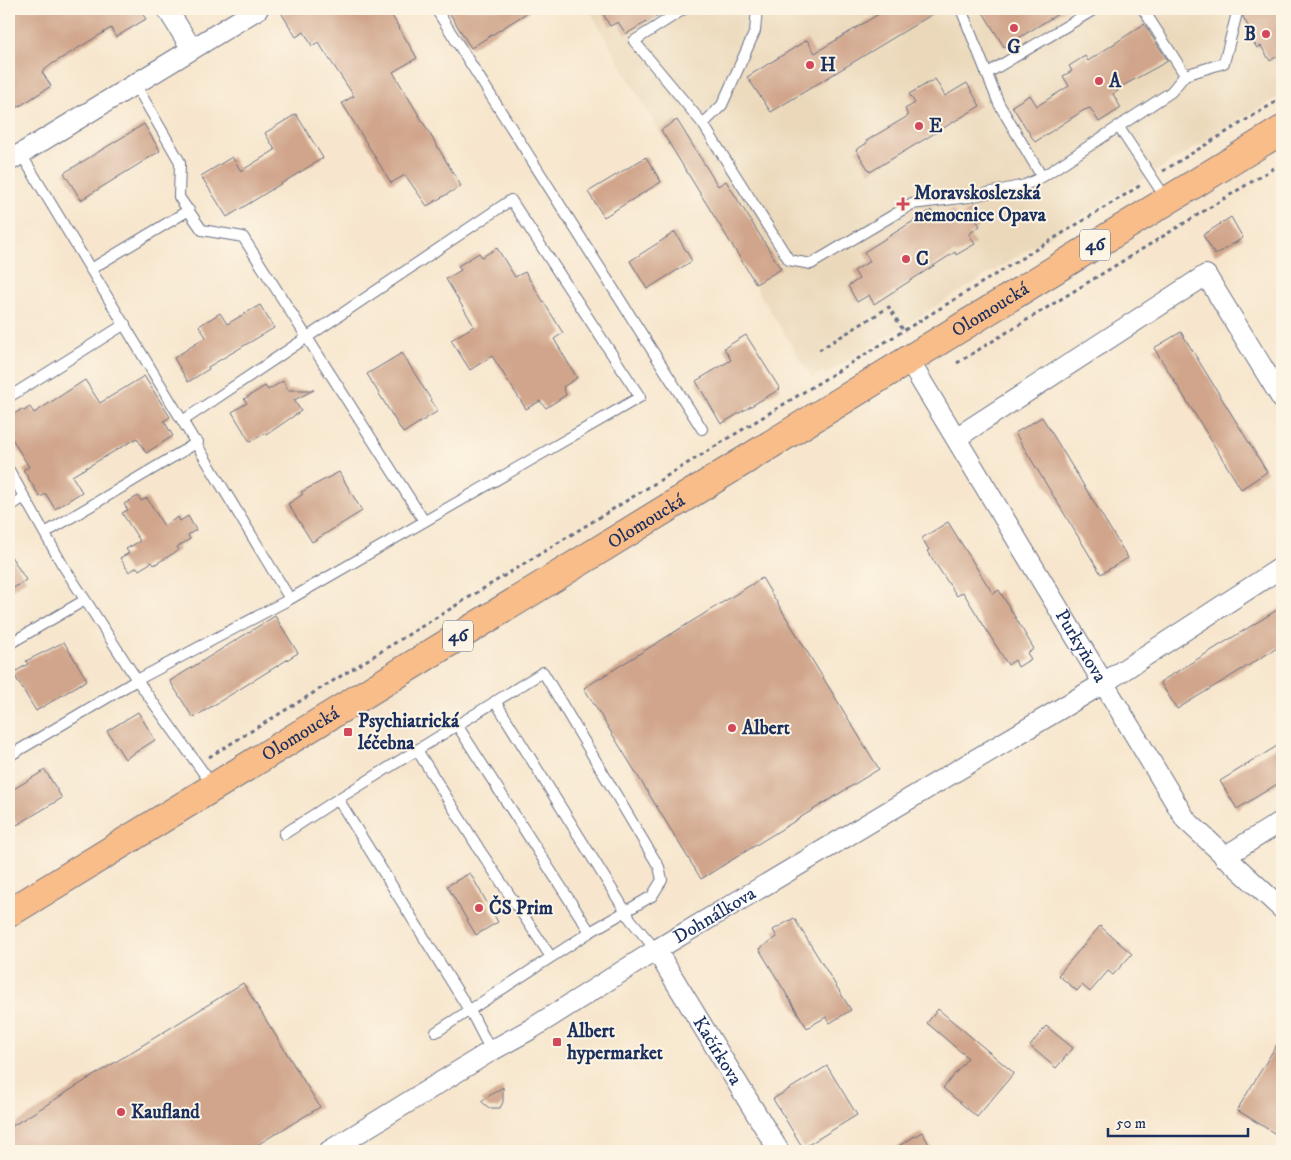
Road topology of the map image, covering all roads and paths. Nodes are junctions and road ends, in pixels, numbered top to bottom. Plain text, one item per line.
1 (167, 9) edge
2 (258, 9) edge
3 (436, 9) edge
4 (684, 9) edge
5 (758, 9) edge
6 (961, 9) edge
7 (1094, 9) edge
8 (1143, 9) edge
9 (1238, 9) edge
10 (192, 49) junction
11 (986, 74) junction
12 (1185, 75) junction
13 (135, 84) junction
14 (1282, 98) edge
15 (703, 124) junction
16 (1118, 126) junction
17 (1282, 130) edge
18 (15, 158) edge
19 (1282, 163) edge
20 (1042, 177) junction
21 (1152, 178) junction
22 (1168, 200) junction
23 (189, 210) junction
24 (91, 269) junction
25 (126, 324) junction
26 (903, 330) junction
27 (306, 338) junction
28 (819, 350) dead end
29 (908, 359) junction
30 (957, 364) dead end
31 (9, 397) edge
32 (1282, 398) edge
33 (184, 420) junction
34 (702, 429) dead end
35 (956, 438) junction
36 (198, 442) junction
37 (9, 470) edge
38 (24, 497) junction
39 (9, 507) edge
40 (424, 522) junction
41 (45, 533) junction
42 (1282, 567) edge
43 (290, 599) junction
44 (85, 600) junction
45 (9, 644) edge
46 (137, 680) junction
47 (1102, 684) junction
48 (495, 701) junction
49 (457, 725) junction
50 (417, 750) junction
51 (9, 756) edge
52 (197, 765) junction
53 (213, 787) junction
54 (338, 799) junction
55 (1282, 821) edge
56 (284, 834) dead end
57 (1224, 857) junction
58 (1282, 909) edge
59 (626, 911) junction
60 (9, 913) edge
61 (590, 932) junction
62 (656, 950) junction
63 (551, 957) junction
64 (469, 1010) junction
65 (436, 1032) dead end
66 (491, 1051) junction
67 (330, 1151) edge
68 (779, 1151) edge

1 - 10 street
2 - 10 street
3 - 34 lane
4 - 15 lane
5 - 15 lane
6 - 11 lane
7 - 11 lane
8 - 12 lane
9 - 12 lane
10 - 13 street
11 - 20 lane
12 - 16 lane
13 - 18 street
13 - 23 lane
14 - 21 path
15 - 20 lane
16 - 20 lane
16 - 21 lane
17 - 22 main road, Olomoucká / 46
18 - 24 lane
19 - 30 path
21 - 22 lane
21 - 26 path
22 - 29 main road, Olomoucká / 46
23 - 24 lane
23 - 27 lane
24 - 25 lane
25 - 31 lane
25 - 33 lane
26 - 28 path
26 - 52 path
27 - 33 lane
27 - 40 lane
27 - 40 lane
29 - 35 street, Purkyňova
29 - 53 main road, Olomoucká / 46
32 - 35 street
33 - 36 lane
35 - 47 street, Purkyňova
36 - 41 lane
36 - 43 lane
37 - 38 lane
38 - 39 lane
38 - 41 lane
40 - 43 lane
41 - 44 lane
42 - 47 street
43 - 46 lane
44 - 45 lane
44 - 46 lane
46 - 51 lane
46 - 52 lane
47 - 57 street, Purkyňova
47 - 62 street, Dohnálkova
48 - 49 lane
48 - 59 lane
48 - 59 lane
49 - 50 lane
49 - 61 lane
50 - 54 lane
50 - 63 lane
52 - 53 lane
53 - 60 main road, Olomoucká / 46
54 - 56 lane
54 - 64 lane
55 - 57 street
57 - 58 street, Purkyňova
59 - 61 lane
59 - 62 lane
61 - 63 lane
62 - 66 street, Dohnálkova
62 - 68 street, Kačírkova
63 - 64 lane
64 - 65 lane
64 - 66 lane
66 - 67 street, Dohnálkova

